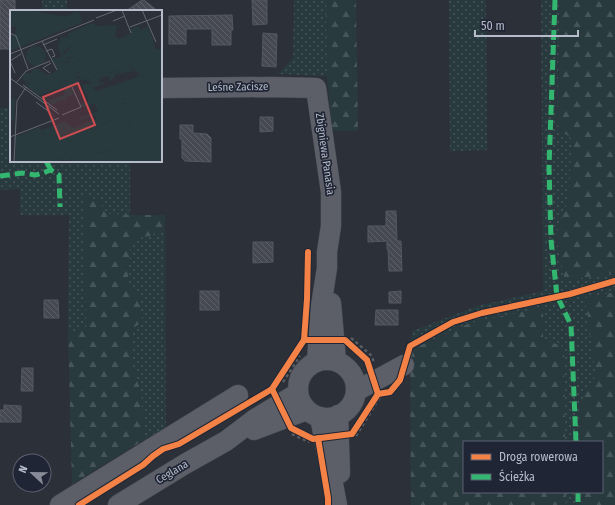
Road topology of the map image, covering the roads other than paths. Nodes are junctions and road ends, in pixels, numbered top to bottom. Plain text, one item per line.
1 (162, 88) edge
2 (316, 88) joint
3 (326, 268) junction
4 (334, 365) junction
5 (356, 390) junction
6 (298, 393) junction
7 (238, 395) dead end
8 (322, 414) junction
9 (226, 440) junction
10 (60, 505) edge
11 (118, 505) edge
12 (338, 505) edge

1 - 2 street, Leśne Zacisze
2 - 3 street, Zbigniewa Panasia
3 - 4 street, Zbigniewa Panasia
3 - 4 street, Zbigniewa Panasia
4 - 5 street
4 - 5 street
4 - 6 street
5 - 8 street
6 - 8 street
6 - 9 street, Ceglana
7 - 10 street
8 - 9 street, Ceglana
8 - 12 street
9 - 11 street, Ceglana

